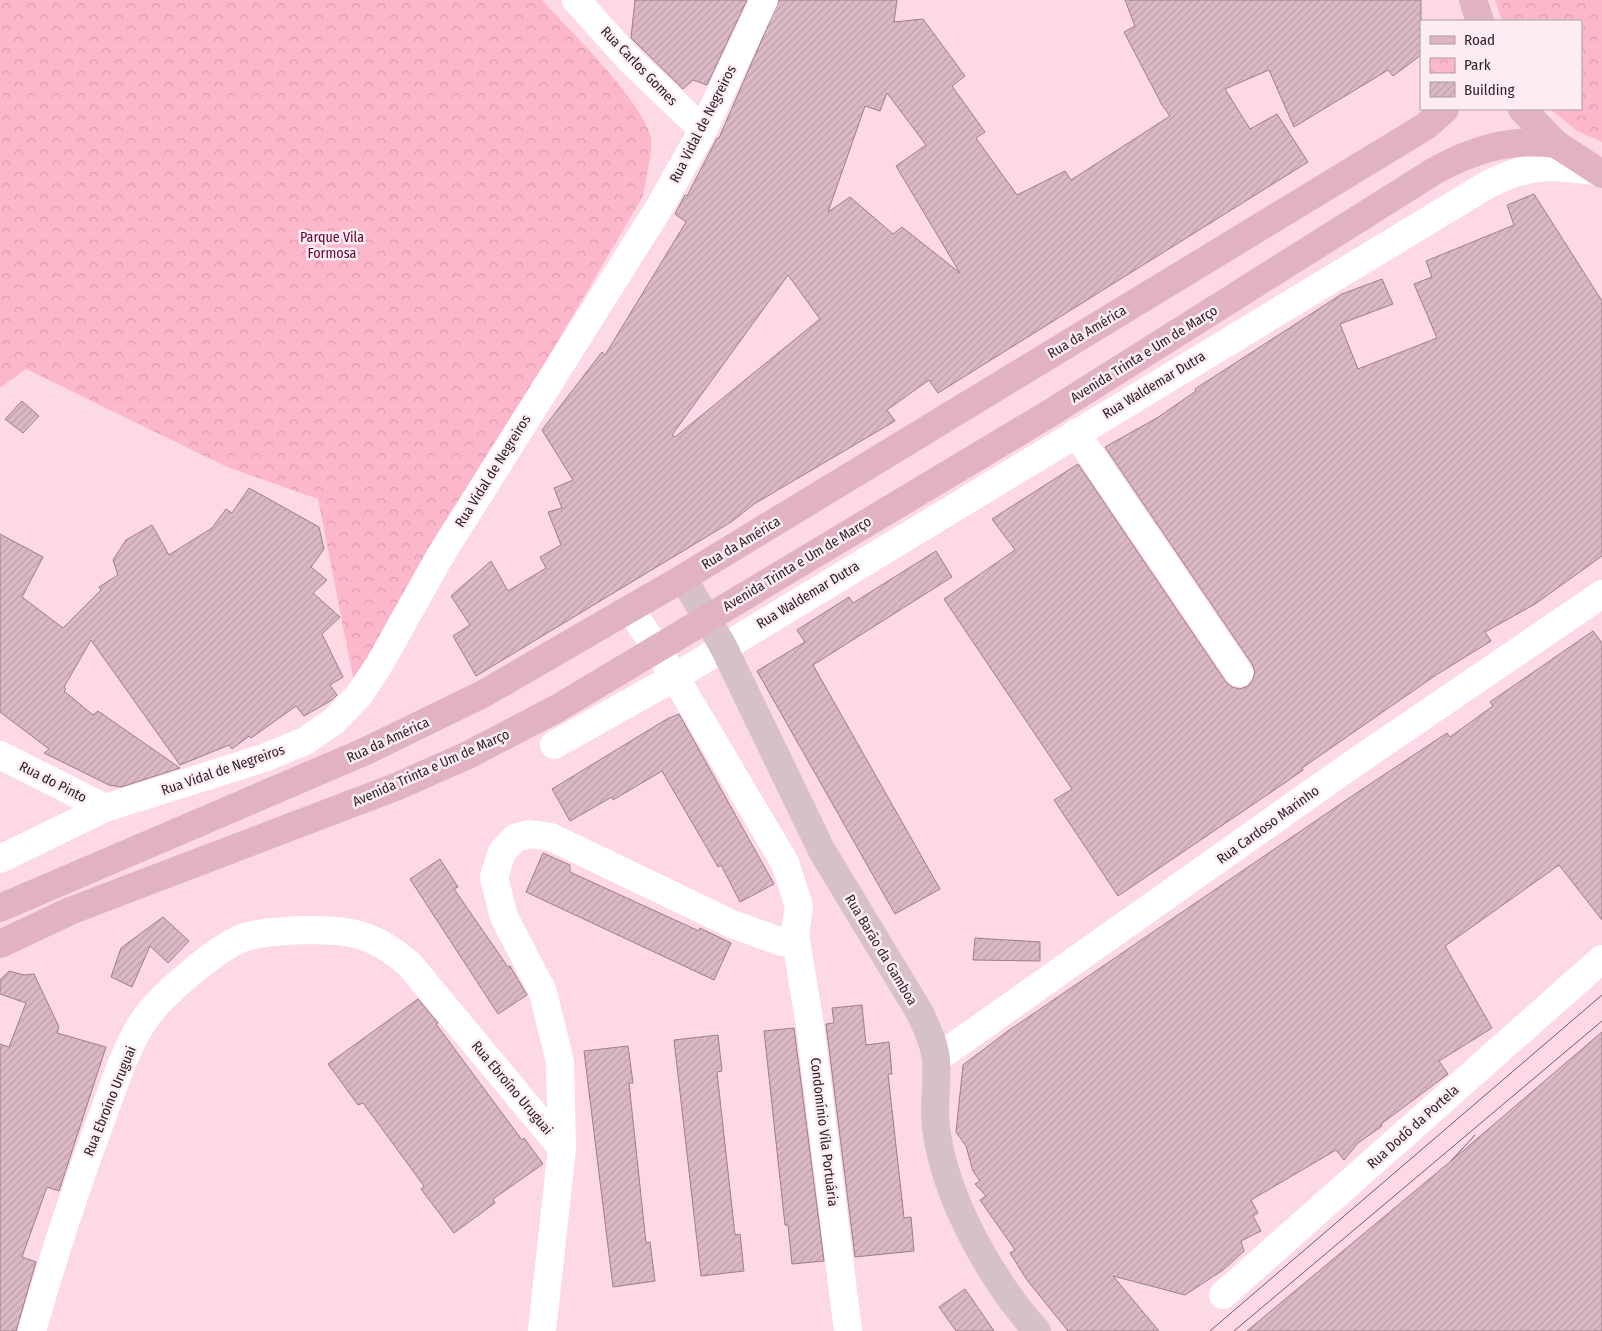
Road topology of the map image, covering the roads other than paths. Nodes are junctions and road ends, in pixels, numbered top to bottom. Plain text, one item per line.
1 (576, 0) edge
2 (764, 0) edge
3 (1472, 0) edge
4 (1469, 20) edge
5 (1480, 20) edge
6 (1444, 110) edge
7 (1523, 110) edge
8 (703, 130) junction
9 (1556, 144) junction
10 (1600, 173) edge
11 (1076, 433) junction
12 (683, 578) junction
13 (1602, 594) edge
14 (631, 610) junction
15 (724, 646) junction
16 (1239, 673) dead end
17 (675, 676) junction
18 (554, 745) dead end
19 (0, 755) edge
20 (105, 808) junction
21 (0, 859) edge
22 (0, 908) edge
23 (795, 934) junction
24 (4, 942) edge
25 (1602, 959) edge
26 (936, 1059) junction
27 (562, 1148) junction
28 (1223, 1295) dead end
29 (32, 1331) edge
30 (542, 1331) edge
31 (848, 1331) edge
32 (1037, 1331) edge

1 - 8 street, Rua Carlos Gomes
2 - 8 street, Rua Vidal de Negreiros
3 - 4 main road
3 - 5 main road
6 - 12 main road, Rua da América
7 - 9 main road
8 - 20 street, Rua Vidal de Negreiros
9 - 10 main road
9 - 24 main road, Avenida Trinta e Um de Março
10 - 11 street, Rua Waldemar Dutra
11 - 15 street, Rua Waldemar Dutra
11 - 16 street
12 - 14 main road, Rua da América
12 - 15 street, Rua Barão da Gamboa
13 - 26 street, Rua Cardoso Marinho
14 - 17 street, Condomínio Vila Portuária
14 - 22 main road, Rua da América
15 - 17 street, Rua Waldemar Dutra
15 - 26 street, Rua Barão da Gamboa
17 - 18 street, Rua Waldemar Dutra
17 - 23 street, Condomínio Vila Portuária
19 - 20 street, Rua do Pinto
20 - 21 street, Rua Vidal de Negreiros
23 - 27 street
23 - 31 street, Condomínio Vila Portuária
25 - 28 street, Rua Dodô da Portela
26 - 32 street, Rua Barão da Gamboa
27 - 29 street, Rua Ebroíno Uruguai
27 - 30 street

